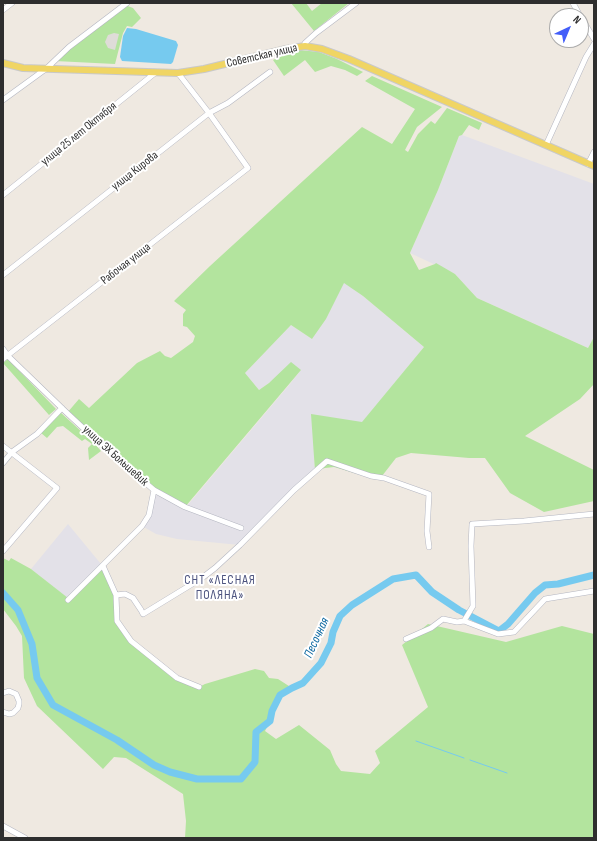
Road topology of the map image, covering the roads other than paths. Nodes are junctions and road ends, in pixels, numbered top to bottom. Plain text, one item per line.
1 (12, 3) edge
2 (127, 3) edge
3 (356, 3) edge
4 (3, 10) edge
5 (594, 44) edge
6 (305, 46) junction
7 (3, 63) edge
8 (47, 68) junction
9 (270, 72) dead end
10 (155, 73) junction
11 (178, 74) junction
12 (3, 100) edge
13 (209, 113) junction
14 (546, 145) junction
15 (594, 152) edge
16 (591, 165) edge
17 (3, 195) edge
18 (3, 276) edge
19 (3, 349) edge
20 (8, 356) junction
21 (3, 359) edge
22 (62, 408) junction
23 (3, 446) edge
24 (12, 452) junction
25 (3, 463) edge
26 (154, 490) junction
27 (594, 514) edge
28 (242, 528) dead end
29 (429, 547) dead end
30 (3, 551) edge
31 (103, 566) dead end
32 (594, 591) edge
33 (116, 595) junction
34 (68, 600) dead end
35 (464, 621) junction
36 (406, 638) dead end
37 (199, 688) dead end
38 (3, 693) edge
39 (4, 713) edge
40 (3, 826) edge
41 (25, 838) edge

1 - 4 street
2 - 8 street
3 - 6 street
5 - 14 street
6 - 11 main road, Советская улица
6 - 14 main road, Советская улица
7 - 8 main road, Советская улица
8 - 10 main road, Советская улица
8 - 12 street
9 - 13 street, улица Кирова
10 - 11 main road, Советская улица
10 - 17 street, улица 25 лет Октября
11 - 13 street
13 - 18 street, улица Кирова
13 - 20 street, Рабочая улица
14 - 16 main road, Советская улица
15 - 16 street
19 - 20 street, улица ЭХ Большевик
20 - 21 street, Рабочая улица
20 - 22 street, улица ЭХ Большевик
22 - 24 street
22 - 26 street, улица ЭХ Большевик
23 - 24 street
24 - 25 street
24 - 30 street
26 - 28 street, улица ЭХ Большевик
26 - 34 street
27 - 35 street
29 - 33 street
31 - 33 street
32 - 35 street
33 - 37 street
35 - 36 street
38 - 39 street
40 - 41 street

